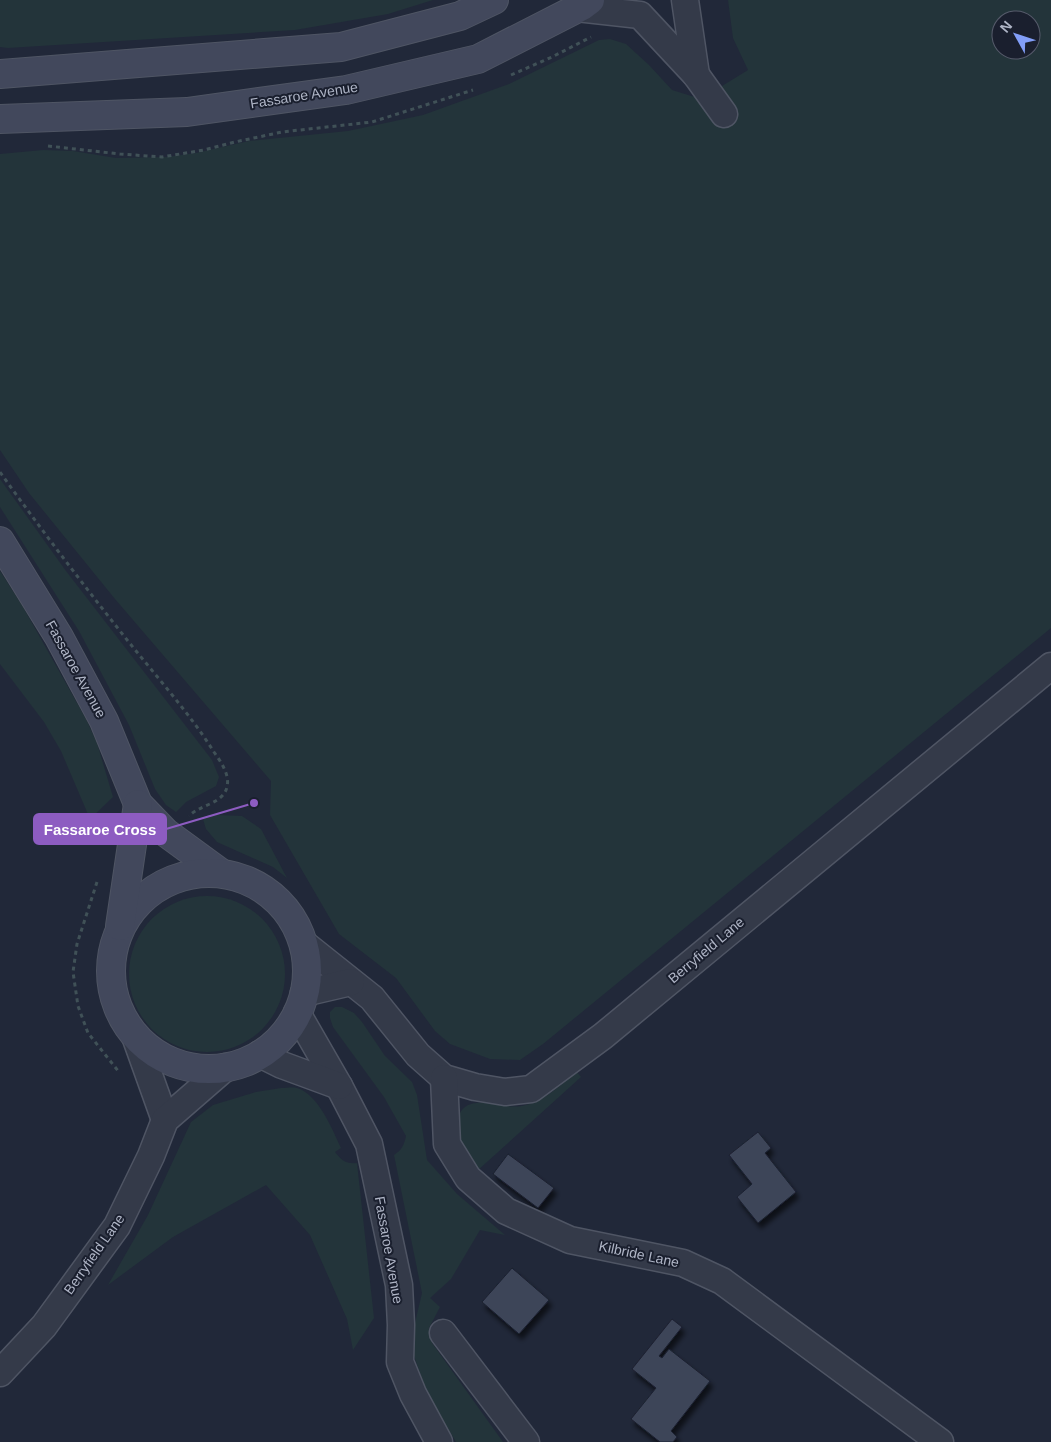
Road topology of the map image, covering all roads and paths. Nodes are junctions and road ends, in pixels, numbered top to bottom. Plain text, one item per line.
1 (494, 0) edge
2 (685, 0) edge
3 (584, 4) edge
4 (0, 74) edge
5 (696, 75) junction
6 (724, 114) dead end
7 (0, 119) edge
8 (0, 541) edge
9 (1051, 666) edge
10 (138, 804) junction
11 (221, 873) junction
12 (118, 932) junction
13 (303, 942) junction
14 (351, 982) junction
15 (301, 1003) junction
16 (136, 1036) junction
17 (260, 1054) junction
18 (226, 1067) junction
19 (444, 1078) junction
20 (339, 1086) junction
21 (165, 1120) junction
22 (443, 1332) dead end
23 (0, 1374) edge
24 (439, 1442) edge
25 (526, 1442) edge
26 (940, 1442) edge

1 - 4 street
2 - 5 street
3 - 5 street
3 - 7 street, Fassaroe Avenue
5 - 6 street
8 - 10 street, Fassaroe Avenue
9 - 19 street, Berryfield Lane
10 - 11 street
10 - 12 street
11 - 12 street
11 - 13 street
12 - 16 street
13 - 14 street, Berryfield Lane
13 - 15 street
14 - 15 street
14 - 19 street, Berryfield Lane
15 - 17 street
15 - 20 street, Fassaroe Avenue
16 - 18 street
16 - 21 street
17 - 18 street
17 - 20 street
18 - 21 street, Berryfield Lane
19 - 26 street, Kilbride Lane
20 - 24 street, Fassaroe Avenue
21 - 23 street, Berryfield Lane
22 - 25 street

